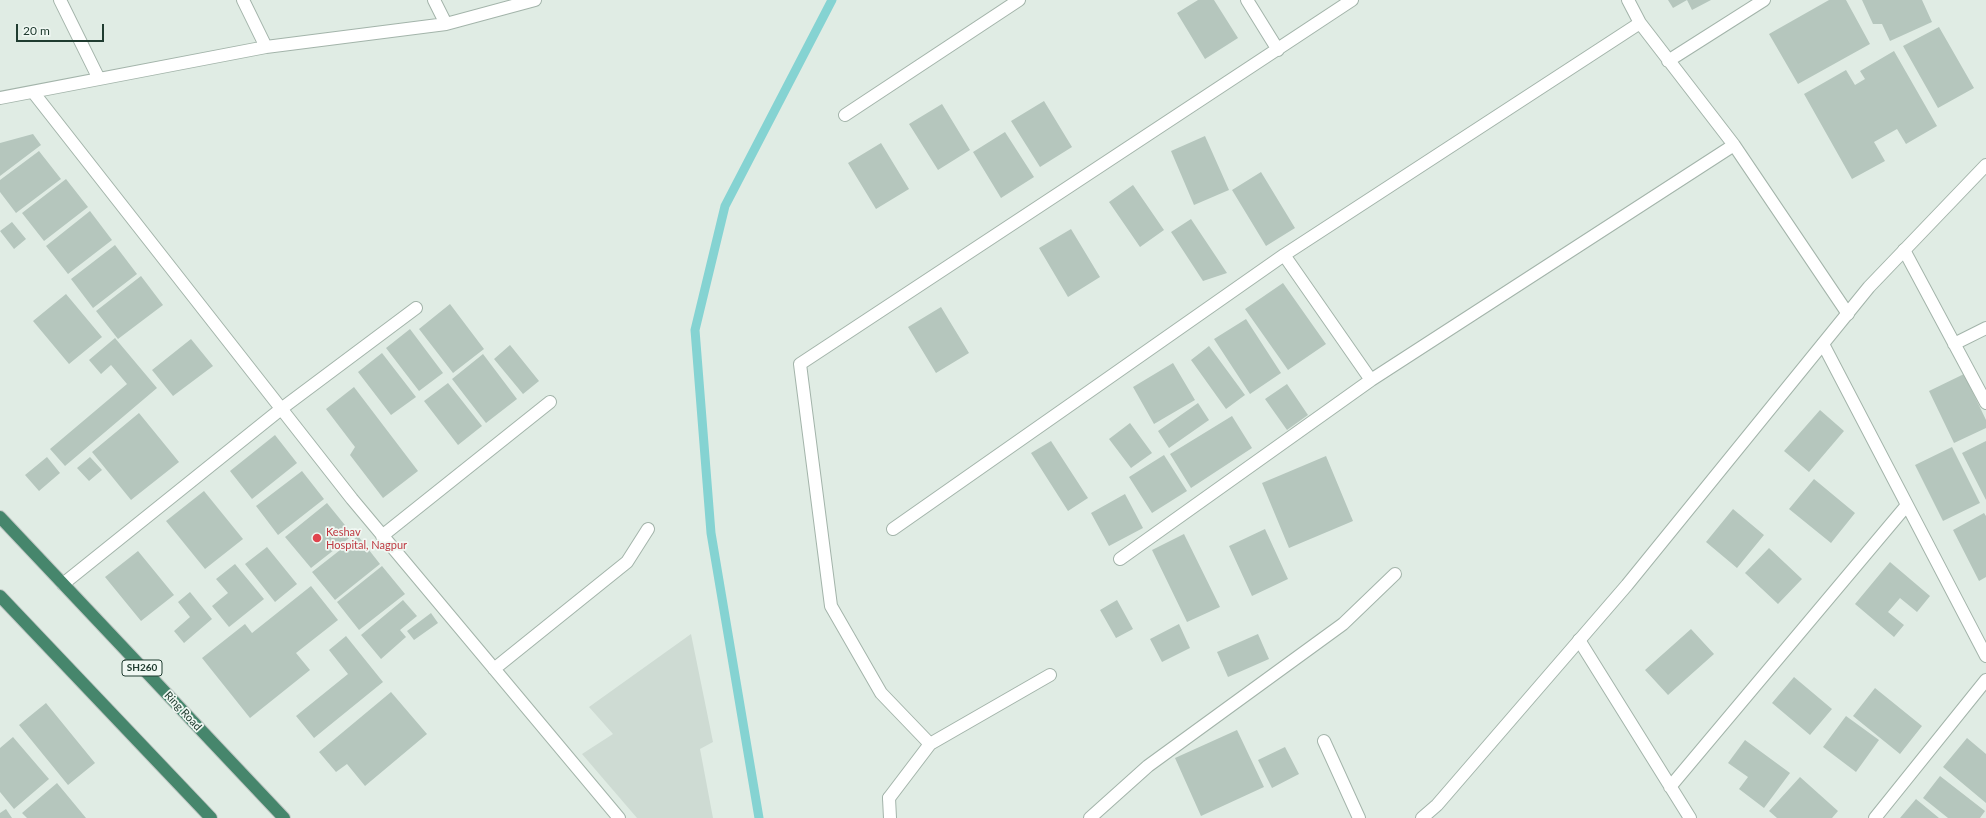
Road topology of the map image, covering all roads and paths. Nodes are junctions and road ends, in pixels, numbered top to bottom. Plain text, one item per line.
1 (60, 0) edge
2 (243, 0) edge
3 (434, 0) edge
4 (535, 0) edge
5 (1019, 0) edge
6 (1247, 0) edge
7 (1352, 0) edge
8 (1628, 0) edge
9 (1764, 0) edge
10 (446, 24) junction
11 (1640, 24) junction
12 (266, 47) junction
13 (1278, 50) junction
14 (1668, 61) junction
15 (98, 79) junction
16 (33, 92) junction
17 (0, 98) edge
18 (845, 115) dead end
19 (1734, 145) junction
20 (1986, 165) edge
21 (1904, 250) junction
22 (1284, 255) junction
23 (416, 308) dead end
24 (1848, 314) junction
25 (1986, 328) edge
26 (1823, 344) junction
27 (1954, 344) junction
28 (1371, 380) junction
29 (550, 402) dead end
30 (1986, 403) edge
31 (281, 409) junction
32 (1907, 505) junction
33 (0, 517) edge
34 (893, 528) dead end
35 (648, 529) dead end
36 (382, 536) junction
37 (1120, 559) dead end
38 (1396, 574) dead end
39 (63, 584) junction
40 (0, 596) edge
41 (1579, 640) junction
42 (1986, 656) edge
43 (494, 669) junction
44 (1050, 675) dead end
45 (1986, 680) edge
46 (1324, 741) dead end
47 (930, 744) junction
48 (1670, 787) junction
49 (211, 818) edge
50 (284, 818) edge
51 (619, 818) edge
52 (890, 818) edge
53 (1090, 818) edge
54 (1359, 818) edge
55 (1422, 818) edge
56 (1690, 818) edge
57 (1875, 818) edge

1 - 15 street
2 - 12 street
3 - 10 street
4 - 10 street
5 - 18 street
6 - 13 street
7 - 13 street
8 - 11 street
9 - 14 street
10 - 12 street
11 - 14 street
11 - 22 street
12 - 15 street
13 - 47 street
14 - 19 street
15 - 16 street
16 - 17 street
16 - 31 street
19 - 24 street
19 - 28 street
20 - 21 street
21 - 24 street
21 - 27 street
22 - 28 street
22 - 34 street
23 - 31 street
24 - 26 street
25 - 27 street
26 - 32 street
26 - 41 street
27 - 30 street
28 - 37 street
29 - 36 street
31 - 36 street
31 - 39 street
32 - 42 street
32 - 48 street
33 - 39 highway, Ring Road / SH260
35 - 43 street
36 - 43 street
38 - 53 street
39 - 50 highway, Ring Road / SH260
40 - 49 highway
41 - 48 street
41 - 55 street
43 - 51 street
44 - 47 street
45 - 57 street
46 - 54 street
47 - 52 street
48 - 56 street

